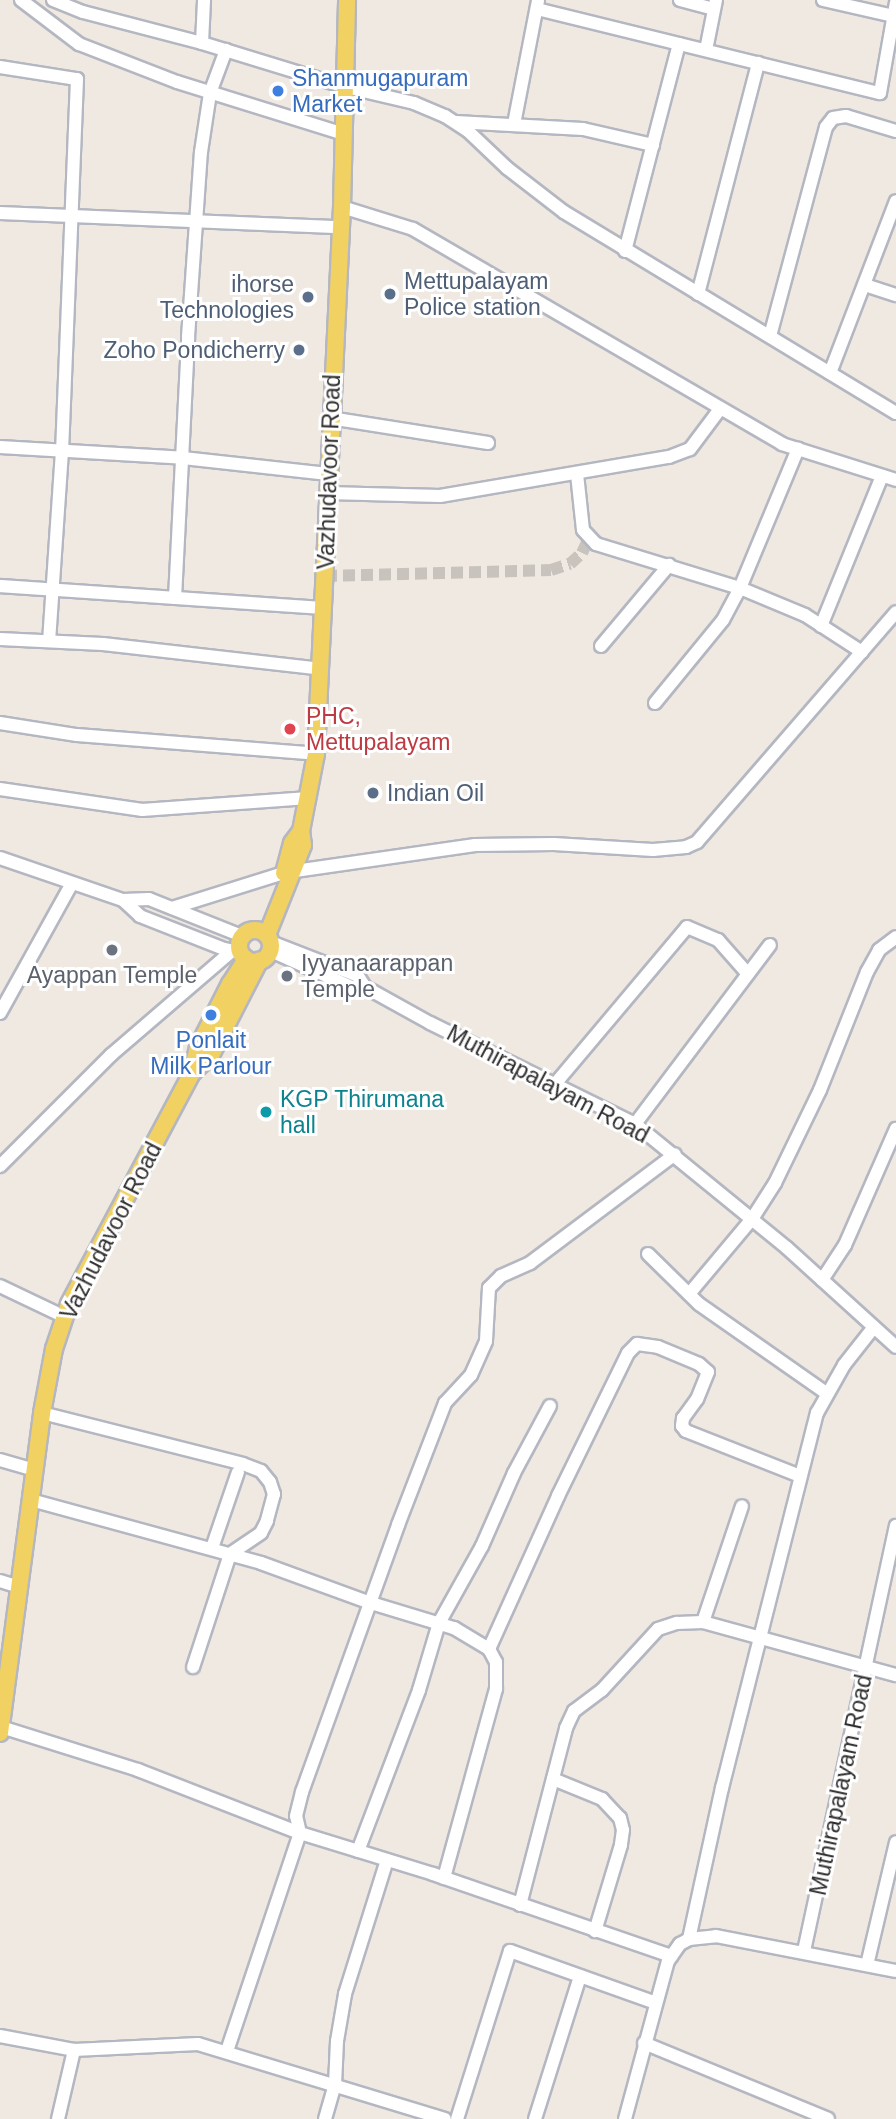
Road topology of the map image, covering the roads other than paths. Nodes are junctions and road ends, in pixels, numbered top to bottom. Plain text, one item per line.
1 (21, 0) edge
2 (52, 0) edge
3 (204, 0) edge
4 (347, 0) edge
5 (680, 0) edge
6 (823, 0) edge
7 (896, 2) edge
8 (537, 4) edge
9 (715, 5) edge
10 (83, 6) edge
11 (894, 16) junction
12 (202, 43) junction
13 (678, 44) junction
14 (226, 50) junction
15 (706, 50) junction
16 (892, 54) edge
17 (758, 63) junction
18 (0, 67) edge
19 (346, 87) junction
20 (210, 93) junction
21 (454, 122) junction
22 (514, 124) junction
23 (896, 131) edge
24 (344, 134) junction
25 (653, 145) junction
26 (896, 201) edge
27 (342, 207) junction
28 (0, 213) edge
29 (70, 217) junction
30 (194, 223) junction
31 (340, 227) junction
32 (625, 251) junction
33 (865, 285) junction
34 (698, 294) junction
35 (896, 296) edge
36 (770, 336) junction
37 (830, 373) junction
38 (720, 409) junction
39 (896, 413) edge
40 (330, 418) junction
41 (488, 443) dead end
42 (0, 447) edge
43 (798, 449) junction
44 (62, 451) junction
45 (183, 458) junction
46 (328, 474) junction
47 (577, 474) junction
48 (882, 476) junction
49 (896, 480) edge
50 (328, 493) junction
51 (669, 565) junction
52 (0, 586) edge
53 (740, 588) junction
54 (53, 590) junction
55 (175, 598) junction
56 (324, 608) junction
57 (895, 616) edge
58 (821, 626) junction
59 (0, 639) edge
60 (49, 641) junction
61 (601, 646) dead end
62 (862, 652) junction
63 (322, 669) junction
64 (655, 703) dead end
65 (0, 723) edge
66 (316, 754) junction
67 (0, 789) edge
68 (309, 798) junction
69 (0, 859) edge
70 (289, 872) junction
71 (71, 885) junction
72 (123, 900) junction
73 (172, 908) junction
74 (896, 937) edge
75 (769, 945) dead end
76 (254, 946) junction
77 (748, 974) junction
78 (0, 1013) edge
79 (555, 1084) junction
80 (641, 1128) junction
81 (896, 1129) edge
82 (892, 1149) edge
83 (672, 1152) junction
84 (0, 1166) edge
85 (752, 1219) junction
86 (648, 1254) dead end
87 (822, 1280) junction
88 (0, 1286) edge
89 (690, 1294) junction
90 (65, 1317) junction
91 (874, 1327) junction
92 (896, 1347) edge
93 (826, 1393) junction
94 (550, 1406) dead end
95 (41, 1413) junction
96 (0, 1460) edge
97 (36, 1470) junction
98 (238, 1472) dead end
99 (800, 1476) junction
100 (31, 1500) junction
101 (742, 1506) dead end
102 (896, 1526) edge
103 (212, 1548) junction
104 (230, 1553) junction
105 (0, 1581) edge
106 (20, 1587) junction
107 (371, 1603) junction
108 (703, 1622) junction
109 (439, 1623) junction
110 (762, 1637) junction
111 (489, 1649) junction
112 (193, 1667) dead end
113 (866, 1669) junction
114 (896, 1675) edge
115 (1, 1716) edge
116 (0, 1733) edge
117 (553, 1779) junction
118 (300, 1833) junction
119 (896, 1842) edge
120 (358, 1851) junction
121 (387, 1860) junction
122 (444, 1878) junction
123 (520, 1905) junction
124 (595, 1931) junction
125 (689, 1938) junction
126 (804, 1951) junction
127 (671, 1956) junction
128 (867, 1965) junction
129 (896, 1971) edge
130 (580, 1976) junction
131 (656, 2003) junction
132 (0, 2036) edge
133 (644, 2043) junction
134 (74, 2050) junction
135 (227, 2051) junction
136 (335, 2085) junction
137 (58, 2119) edge
138 (326, 2119) edge
139 (445, 2119) edge
140 (457, 2119) edge
141 (535, 2119) edge
142 (625, 2119) edge
143 (828, 2119) edge

1 - 20 street
2 - 10 street
3 - 12 street
4 - 19 main road, Vazhudavoor Road
5 - 9 street
6 - 11 street
7 - 11 street
8 - 13 street
8 - 22 street
9 - 15 street
10 - 12 street
11 - 16 street
12 - 14 street
13 - 15 street
13 - 25 street
14 - 19 street
14 - 20 street
15 - 17 street
16 - 17 street
17 - 34 street
18 - 29 street
19 - 21 street
19 - 24 main road, Vazhudavoor Road
20 - 24 street
20 - 30 street
21 - 22 street
21 - 32 street
22 - 25 street
23 - 36 street
24 - 27 main road, Vazhudavoor Road
25 - 32 street
26 - 33 street
27 - 31 main road, Vazhudavoor Road
27 - 38 street
28 - 29 street
29 - 30 street
29 - 44 street
30 - 31 street
30 - 45 street
31 - 40 main road, Vazhudavoor Road
32 - 34 street
33 - 35 street
33 - 37 street
34 - 36 street
36 - 37 street
37 - 39 street
38 - 43 street
38 - 47 street
40 - 41 street
40 - 46 main road, Vazhudavoor Road
42 - 44 street
43 - 48 street
43 - 53 street
44 - 45 street
44 - 54 street
45 - 46 street
45 - 55 street
46 - 50 main road, Vazhudavoor Road
47 - 50 street
47 - 51 street
48 - 49 street
48 - 58 street
50 - 56 main road, Vazhudavoor Road
51 - 53 street
51 - 61 street
52 - 54 street
53 - 58 street
53 - 64 street
54 - 55 street
54 - 60 street
55 - 56 street
56 - 63 main road, Vazhudavoor Road
57 - 62 street
58 - 62 street
59 - 60 street
60 - 63 street
62 - 70 street
63 - 66 main road, Vazhudavoor Road
65 - 66 street
66 - 68 main road, Vazhudavoor Road
67 - 68 street
68 - 70 main road, Vazhudavoor Road
69 - 71 street
70 - 73 street
70 - 76 main road, Vazhudavoor Road
71 - 72 street
71 - 78 street
72 - 73 street
72 - 76 street
73 - 76 street
74 - 85 street
75 - 77 street
76 - 79 street, Muthirapalayam Road
76 - 84 street
76 - 90 main road, Vazhudavoor Road
77 - 79 street
77 - 80 street
79 - 80 street, Muthirapalayam Road
80 - 83 street, Muthirapalayam Road
81 - 82 street
82 - 87 street
83 - 85 street, Muthirapalayam Road
83 - 107 street
85 - 87 street, Muthirapalayam Road
85 - 89 street
86 - 89 street
87 - 91 street, Muthirapalayam Road
88 - 90 street
89 - 93 street
90 - 95 main road, Vazhudavoor Road
91 - 92 street, Muthirapalayam Road
91 - 93 street
93 - 99 street
94 - 109 street
95 - 97 main road, Vazhudavoor Road
95 - 104 street
96 - 97 street
97 - 100 main road, Vazhudavoor Road
98 - 103 street
99 - 110 street
99 - 111 street
100 - 103 street
100 - 106 main road, Vazhudavoor Road
101 - 108 street
102 - 113 street, Muthirapalayam Road
103 - 104 street
104 - 107 street
104 - 112 street
105 - 106 street
106 - 115 main road, Vazhudavoor Road
107 - 109 street
107 - 118 street
108 - 110 street
108 - 117 street
109 - 111 street
109 - 120 street
110 - 113 street
110 - 125 street
111 - 122 street
113 - 114 street
113 - 126 street, Muthirapalayam Road
115 - 116 main road, Vazhudavoor Road
115 - 118 street
117 - 123 street
117 - 124 street
118 - 120 street
118 - 135 street
119 - 128 street
120 - 121 street
121 - 122 street
121 - 136 street
122 - 123 street
123 - 124 street
124 - 127 street
125 - 126 street
125 - 127 street
126 - 128 street
127 - 131 street
128 - 129 street
130 - 131 street
130 - 140 street
130 - 141 street
131 - 133 street
132 - 134 street
133 - 142 street
133 - 143 street
134 - 135 street
134 - 137 street
135 - 136 street
136 - 138 street
136 - 139 street

